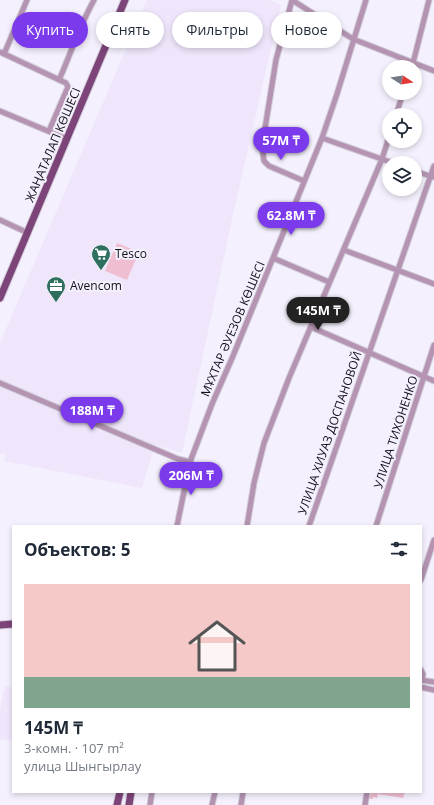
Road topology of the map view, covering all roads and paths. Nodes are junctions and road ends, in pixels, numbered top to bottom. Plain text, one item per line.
1 (27, 0) edge
2 (94, 0) edge
3 (125, 0) edge
4 (292, 0) edge
5 (366, 0) edge
6 (428, 0) edge
7 (353, 39) junction
8 (2, 53) edge
9 (401, 60) edge
10 (414, 60) edge
11 (422, 68) edge
12 (434, 72) edge
13 (59, 80) junction
14 (0, 111) edge
15 (49, 131) junction
16 (322, 138) junction
17 (67, 139) junction
18 (382, 159) joint
19 (434, 166) edge
20 (422, 173) edge
21 (432, 177) edge
22 (304, 180) junction
23 (0, 220) edge
24 (28, 232) junction
25 (344, 250) junction
26 (273, 258) junction
27 (397, 271) junction
28 (329, 282) junction
29 (434, 284) edge
30 (0, 298) edge
31 (311, 327) junction
32 (434, 345) edge
33 (368, 353) junction
34 (424, 376) junction
35 (434, 381) edge
36 (0, 383) edge
37 (190, 462) junction
38 (177, 525) edge
39 (247, 525) edge
40 (309, 525) edge
41 (376, 525) edge
42 (434, 540) edge
43 (422, 577) edge
44 (0, 624) edge
45 (12, 624) edge
46 (422, 680) edge
47 (434, 682) edge
48 (422, 687) edge
49 (434, 690) edge
50 (120, 793) edge
51 (131, 793) edge
52 (152, 793) edge
53 (215, 793) edge
54 (243, 793) edge
55 (367, 793) edge
56 (117, 805) edge
57 (129, 805) edge
58 (150, 805) edge
59 (212, 805) edge
60 (241, 805) edge
61 (365, 805) edge

1 - 8 street
2 - 13 street
3 - 17 main road, ЖАҢАТАЛАП КӨШЕСІ
4 - 7 street
4 - 22 street
5 - 7 street, МҰХТАР ӘУЕЗОВ КӨШЕСІ
6 - 10 street
7 - 9 street
7 - 16 street, МҰХТАР ӘУЕЗОВ КӨШЕСІ
8 - 13 street
11 - 12 street
13 - 15 street
14 - 15 street
15 - 17 street
16 - 18 street
16 - 22 street, МҰХТАР ӘУЕЗОВ КӨШЕСІ
17 - 24 main road, ЖАҢАТАЛАП КӨШЕСІ
18 - 25 street
19 - 21 street, УЛИЦА ХИУАЗ ДОСПАНОВОЙ
20 - 21 street
21 - 27 street, УЛИЦА ХИУАЗ ДОСПАНОВОЙ
22 - 26 street, МҰХТАР ӘУЕЗОВ КӨШЕСІ
23 - 24 street
24 - 30 main road, ЖАҢАТАЛАП КӨШЕСІ
25 - 27 street
25 - 28 street
26 - 28 street
26 - 37 street, МҰХТАР ӘУЕЗОВ КӨШЕСІ
27 - 29 street
27 - 33 street, УЛИЦА ХИУАЗ ДОСПАНОВОЙ
28 - 31 street
31 - 33 street
31 - 39 street
32 - 34 street, УЛИЦА ТИХОНЕНКО
33 - 34 street
33 - 40 street, УЛИЦА ХИУАЗ ДОСПАНОВОЙ
34 - 35 street
34 - 41 street, УЛИЦА ТИХОНЕНКО
36 - 37 street
37 - 38 street, МҰХТАР ӘУЕЗОВ КӨШЕСІ
42 - 43 street
44 - 45 main road
46 - 47 street
48 - 49 street
50 - 56 main road
51 - 57 main road
52 - 58 street
53 - 59 street
54 - 60 street
55 - 61 street

